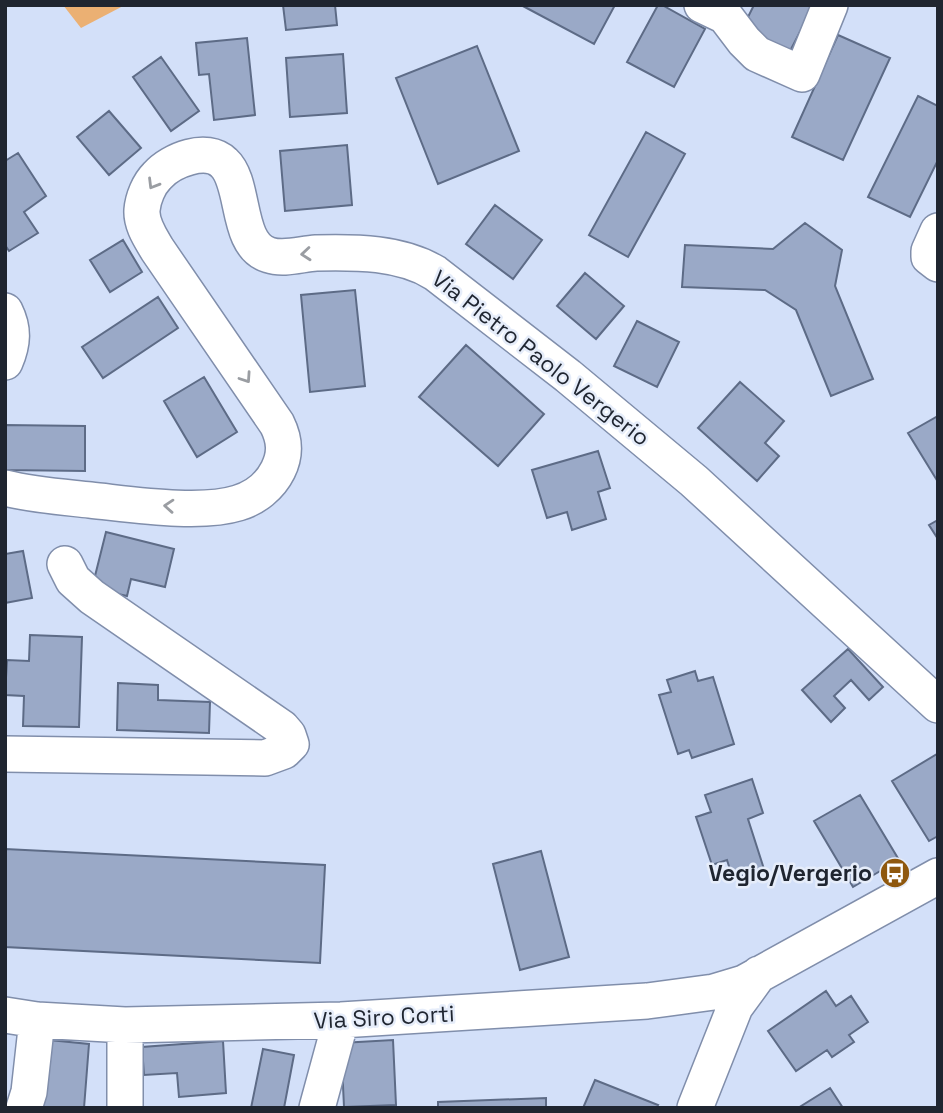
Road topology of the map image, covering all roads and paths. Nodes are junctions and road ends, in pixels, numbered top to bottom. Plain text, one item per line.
1 (702, 5) edge
2 (830, 5) edge
3 (938, 231) edge
4 (938, 264) edge
5 (5, 311) edge
6 (5, 362) edge
7 (5, 488) edge
8 (65, 564) dead end
9 (938, 705) edge
10 (5, 754) edge
11 (938, 876) edge
12 (759, 974) junction
13 (21, 1017) edge
14 (341, 1020) junction
15 (125, 1025) junction
16 (24, 1108) edge
17 (125, 1108) edge
18 (317, 1108) edge
19 (695, 1108) edge

1 - 2 street
3 - 4 street
5 - 6 street
9 -> 7 street, Via Pietro Paolo Vergerio
8 - 10 street
11 - 12 street, Via Siro Corti
12 - 14 street, Via Siro Corti
12 - 19 street
13 - 15 street, Via Siro Corti
13 - 16 street
14 - 15 street, Via Siro Corti
14 - 18 street
15 - 17 street

